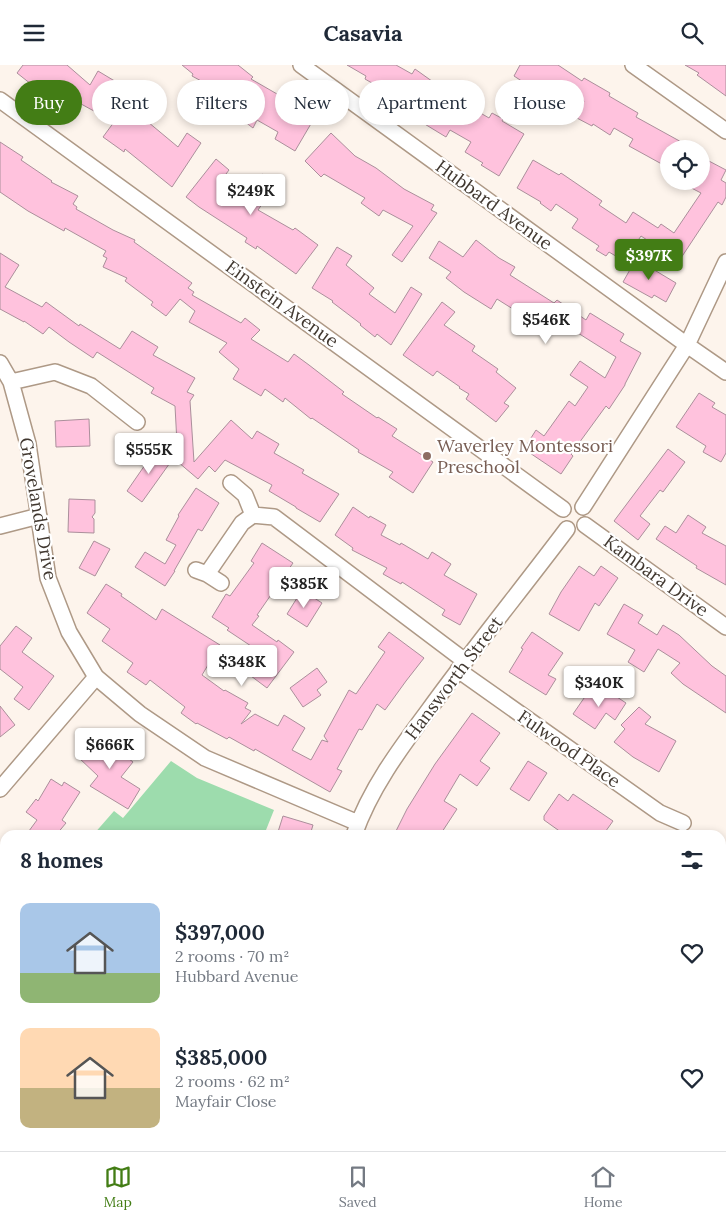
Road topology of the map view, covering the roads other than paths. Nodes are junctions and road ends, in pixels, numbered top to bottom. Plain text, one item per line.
1 (300, 65) edge
2 (633, 65) edge
3 (0, 100) edge
4 (726, 131) edge
5 (726, 262) edge
6 (687, 345) junction
7 (0, 363) edge
8 (726, 372) edge
9 (11, 382) junction
10 (137, 422) dead end
11 (231, 483) dead end
12 (583, 507) junction
13 (563, 509) junction
14 (253, 515) junction
15 (39, 516) junction
16 (585, 525) junction
17 (0, 526) edge
18 (567, 529) junction
19 (221, 583) dead end
20 (726, 627) edge
21 (462, 665) junction
22 (96, 677) junction
23 (0, 789) edge
24 (683, 823) dead end
25 (356, 829) edge

1 - 6 street, Hubbard Avenue
2 - 4 street
3 - 13 street, Einstein Avenue
5 - 6 street
6 - 8 street, Hubbard Avenue
6 - 12 street
7 - 9 street, Grovelands Drive
9 - 10 street
9 - 15 street, Grovelands Drive
11 - 14 street
12 - 13 street
12 - 16 street
13 - 18 street
14 - 19 street
14 - 21 street, Fulwood Place
15 - 17 street
15 - 22 street, Grovelands Drive
16 - 18 street
16 - 20 street, Kambara Drive
18 - 21 street, Hansworth Street
21 - 24 street, Fulwood Place
21 - 25 street, Hansworth Street
22 - 23 street
22 - 25 street, Grovelands Drive

